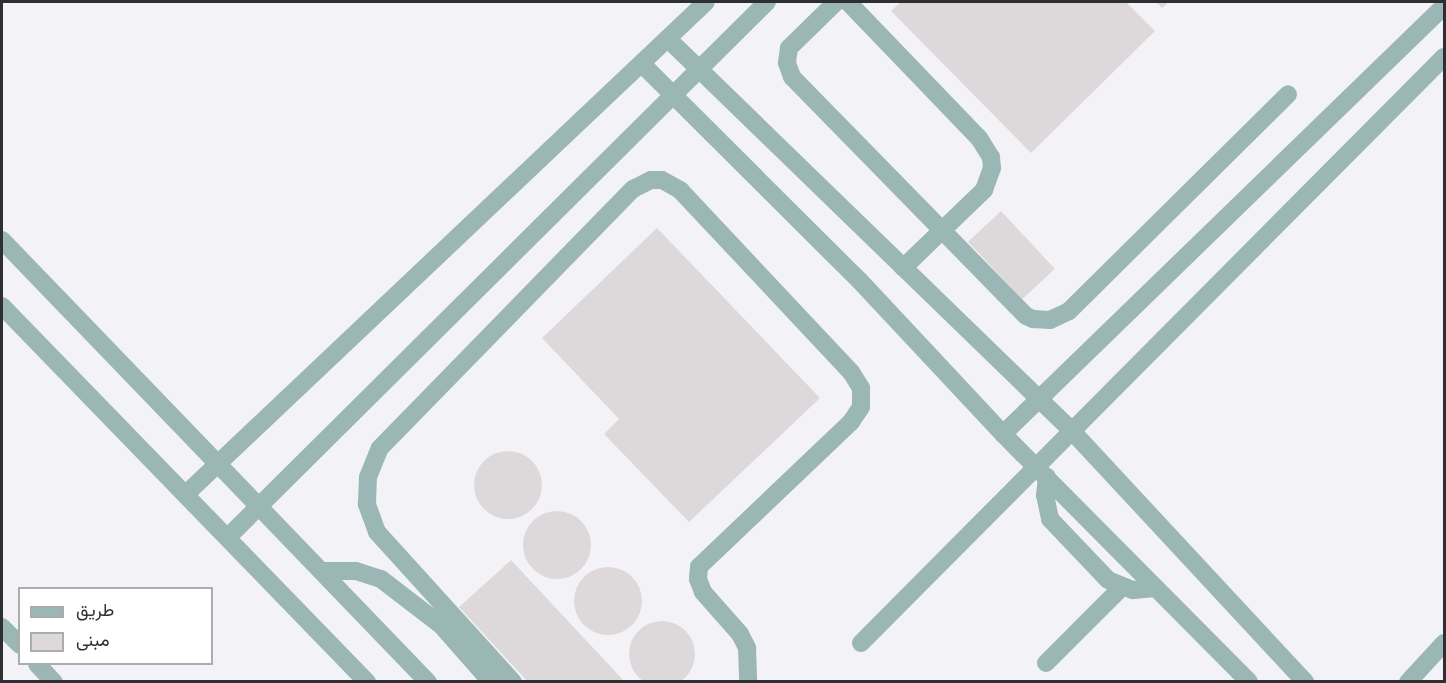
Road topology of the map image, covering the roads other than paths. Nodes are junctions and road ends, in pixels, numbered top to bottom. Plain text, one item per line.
1 (706, 2) edge
2 (767, 2) edge
3 (836, 2) edge
4 (848, 2) edge
5 (1444, 6) edge
6 (668, 39) junction
7 (1444, 57) edge
8 (642, 64) junction
9 (700, 70) junction
10 (1288, 94) dead end
11 (674, 95) junction
12 (942, 230) junction
13 (2, 240) edge
14 (903, 268) junction
15 (2, 306) edge
16 (1040, 401) junction
17 (1071, 430) junction
18 (1003, 434) junction
19 (220, 462) junction
20 (1041, 472) junction
21 (187, 493) junction
22 (261, 505) junction
23 (229, 536) junction
24 (324, 571) junction
25 (419, 580) junction
26 (1122, 587) junction
27 (1156, 588) junction
28 (404, 595) junction
29 (2, 627) edge
30 (18, 643) edge
31 (861, 643) dead end
32 (1444, 643) edge
33 (1046, 663) dead end
34 (39, 665) edge
35 (54, 681) edge
36 (367, 681) edge
37 (428, 681) edge
38 (491, 681) edge
39 (513, 681) edge
40 (747, 681) edge
41 (1249, 681) edge
42 (1305, 681) edge
43 (1408, 681) edge

1 - 6 street
2 - 9 street
3 - 12 street
4 - 12 street
5 - 16 street
6 - 8 street
6 - 9 street
7 - 17 street
8 - 11 street
8 - 19 street
9 - 11 street
9 - 14 street
10 - 12 street
11 - 18 street
11 - 22 street
12 - 14 street
13 - 19 street
14 - 16 street
15 - 21 street
16 - 17 street
16 - 18 street
17 - 20 street
17 - 42 street
18 - 20 street
19 - 21 street
19 - 22 street
20 - 26 street
20 - 27 street
20 - 31 street
21 - 23 street
22 - 23 street
22 - 24 street
23 - 36 street
24 - 28 street
24 - 37 street
25 - 28 street
25 - 39 street
25 - 40 street
26 - 27 street
26 - 33 street
27 - 41 street
28 - 38 street
29 - 30 street
32 - 43 street
34 - 35 street

